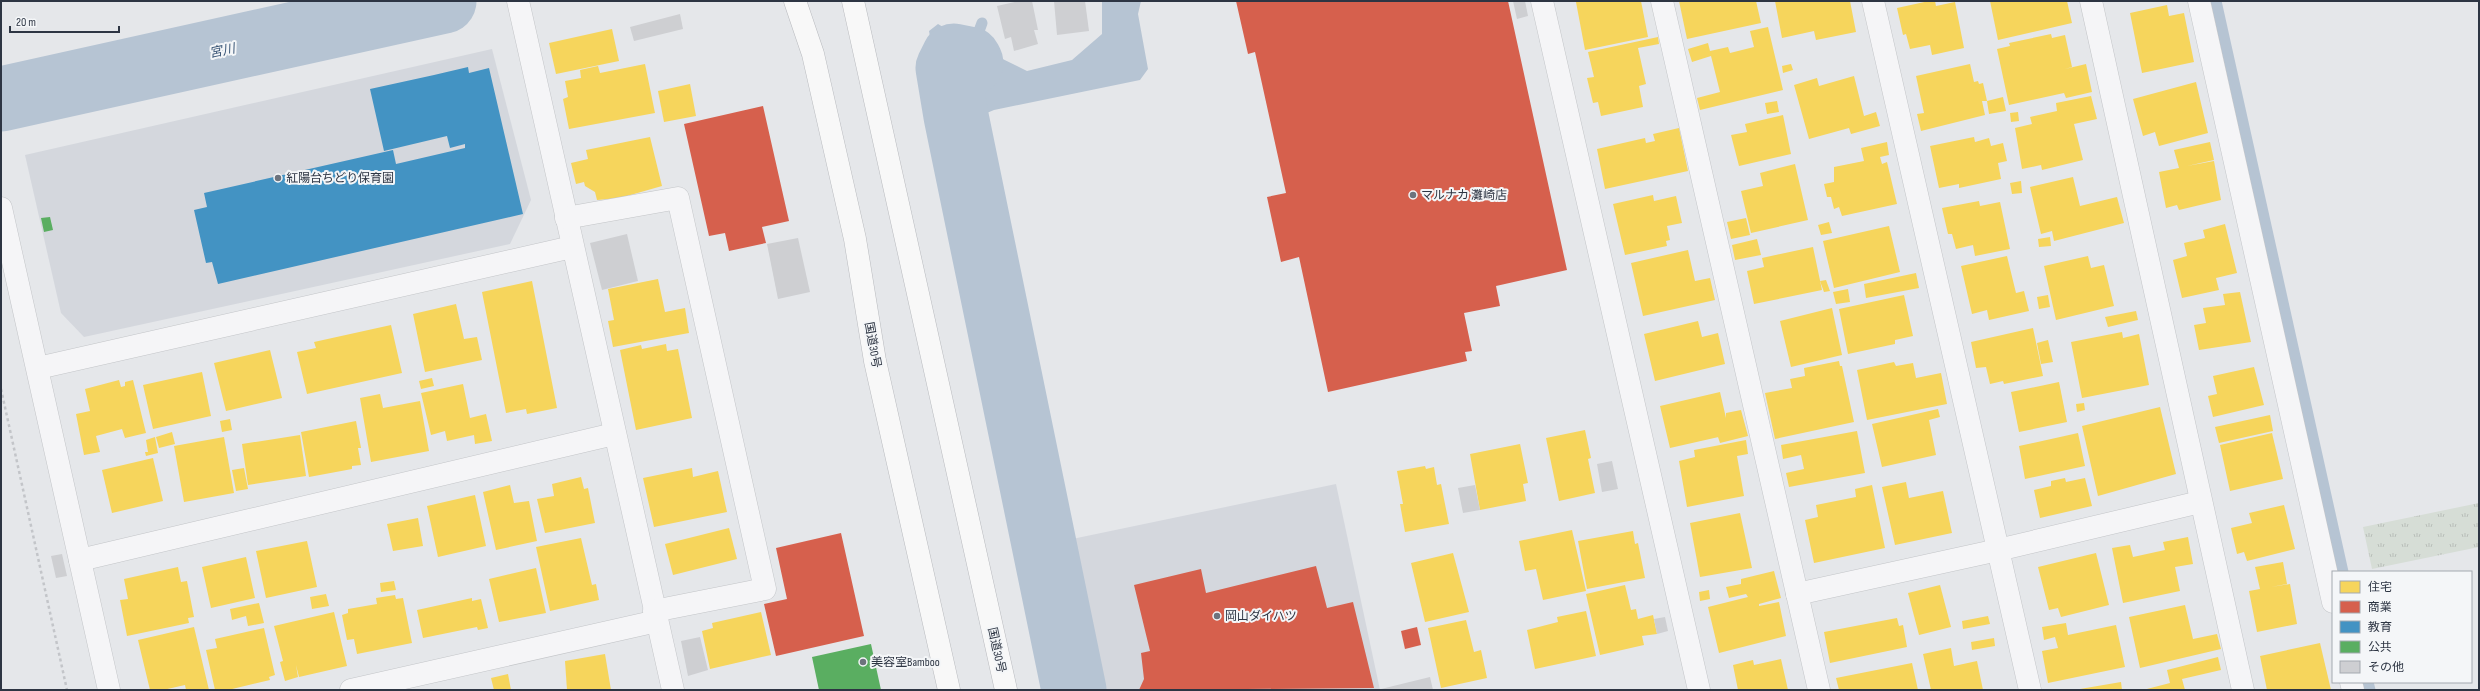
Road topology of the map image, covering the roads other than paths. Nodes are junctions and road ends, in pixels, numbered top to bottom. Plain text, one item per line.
1 (518, 1) edge
2 (795, 1) edge
3 (853, 1) edge
4 (1542, 1) edge
5 (1662, 1) edge
6 (1873, 1) edge
7 (2091, 1) edge
8 (2200, 1) edge
9 (1, 208) edge
10 (566, 218) junction
11 (572, 247) junction
12 (38, 368) junction
13 (614, 434) junction
14 (2200, 502) junction
15 (1998, 550) junction
16 (80, 560) junction
17 (1797, 594) junction
18 (2332, 597) edge
19 (655, 616) junction
20 (109, 690) edge
21 (351, 690) edge
22 (673, 690) edge
23 (949, 690) edge
24 (1006, 690) edge
25 (1699, 690) edge
26 (1819, 690) edge
27 (2030, 690) edge
28 (2243, 690) edge

1 - 10 street
2 - 23 highway, 国道30号
3 - 24 highway, 国道30号
4 - 25 street
5 - 17 street
6 - 15 street
7 - 14 street
8 - 18 street
9 - 12 street
10 - 11 street
10 - 19 street
11 - 12 street
11 - 13 street
12 - 16 street
13 - 16 street
13 - 19 street
14 - 15 street
14 - 28 street
15 - 17 street
15 - 27 street
16 - 20 street
17 - 26 street
19 - 21 street
19 - 22 street

